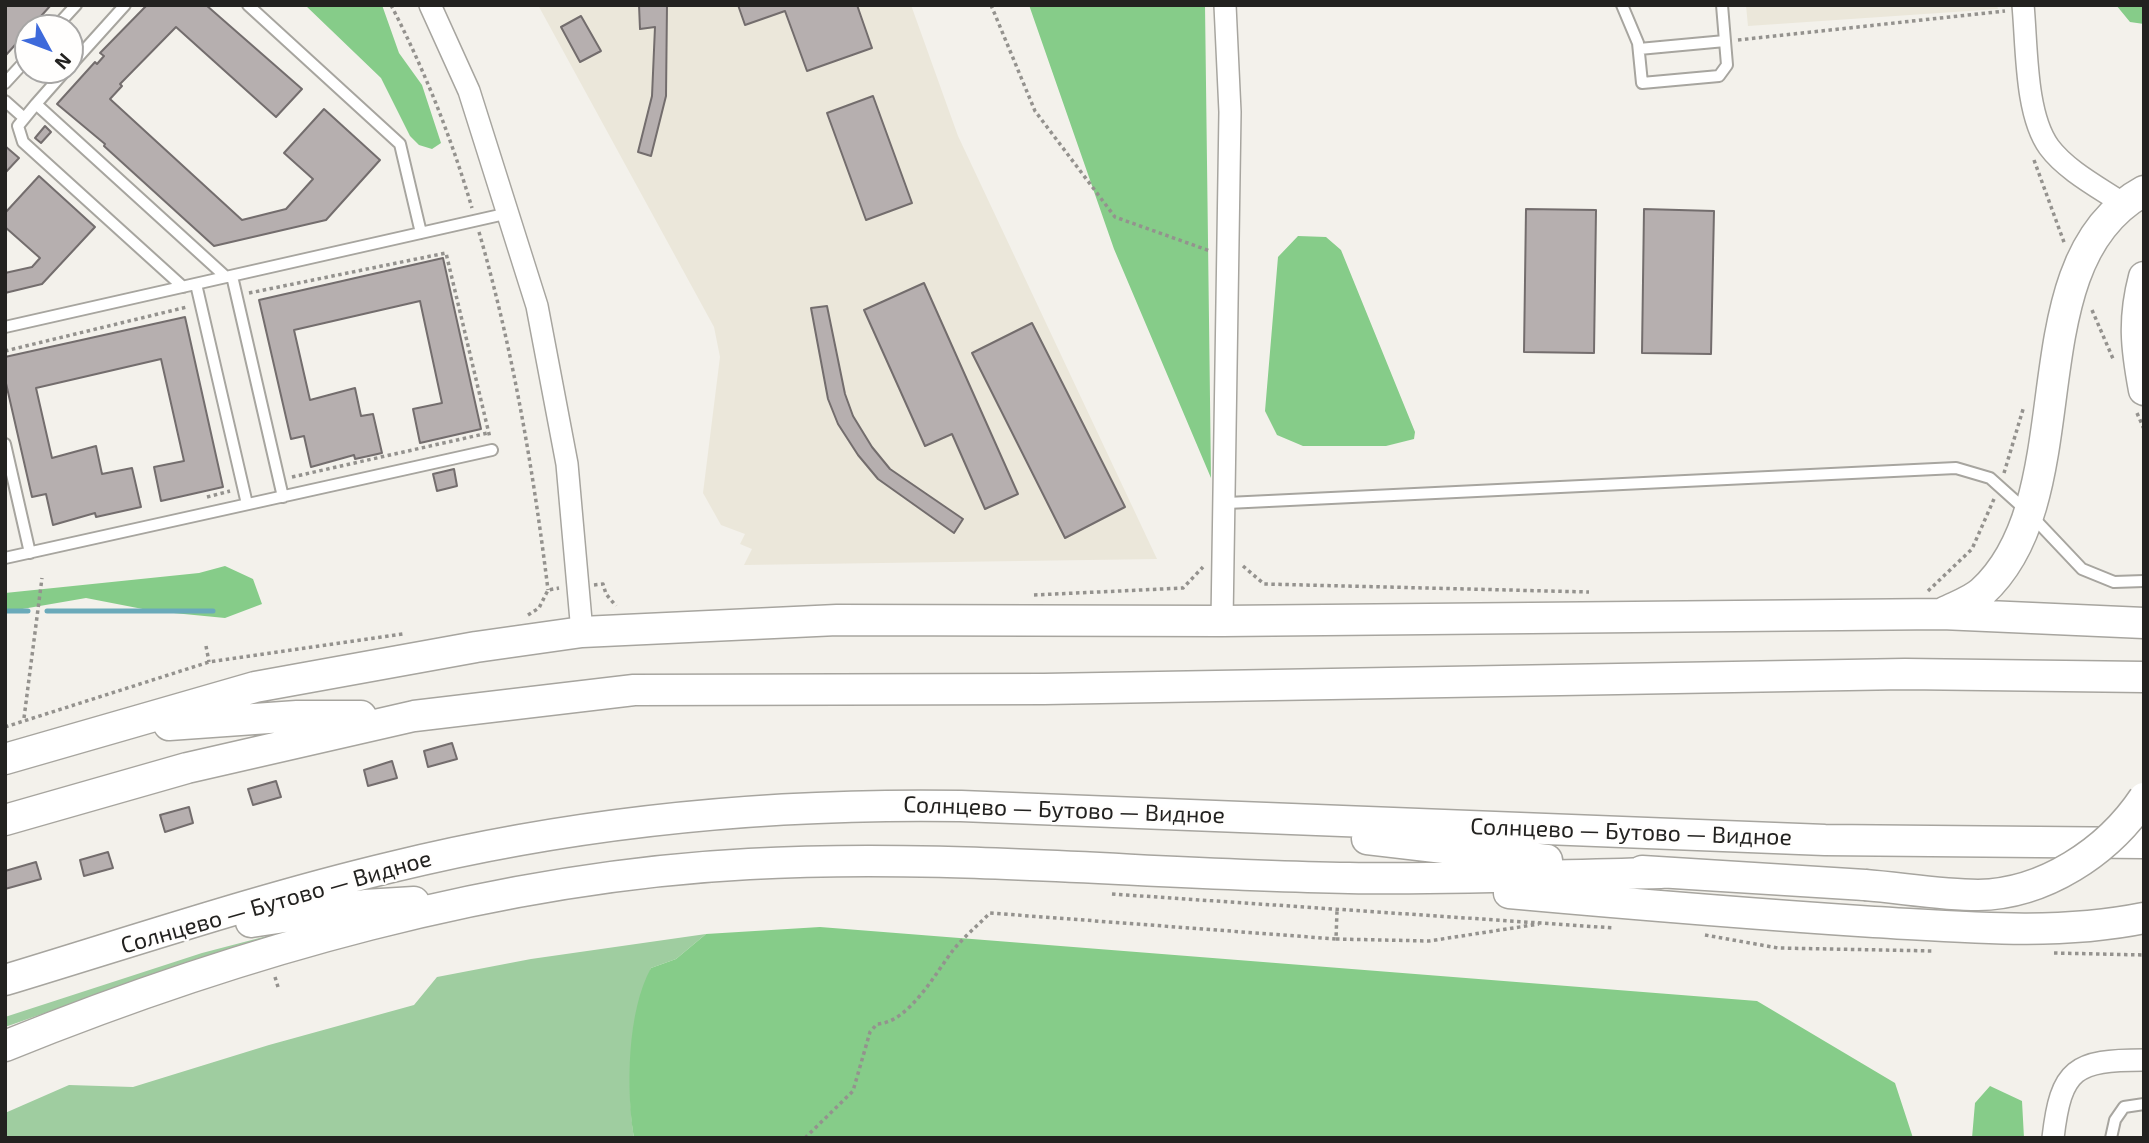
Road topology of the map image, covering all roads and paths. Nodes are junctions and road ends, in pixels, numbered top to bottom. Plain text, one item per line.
1 (125, 5) edge
2 (248, 5) edge
3 (391, 5) edge
4 (430, 5) edge
5 (991, 5) edge
6 (1226, 5) edge
7 (1622, 5) edge
8 (1722, 5) edge
9 (2023, 6) edge
10 (1725, 41) junction
11 (1639, 49) junction
12 (84, 50) edge
13 (54, 84) edge
14 (5, 101) edge
15 (36, 104) junction
16 (23, 117) junction
17 (2032, 147) dead end
18 (2133, 197) edge
19 (509, 213) junction
20 (476, 220) junction
21 (421, 233) junction
22 (1229, 258) junction
23 (2077, 275) junction
24 (229, 276) junction
25 (2144, 277) edge
26 (196, 284) junction
27 (183, 287) junction
28 (237, 295) junction
29 (201, 304) junction
30 (5, 327) edge
31 (5, 351) edge
32 (2118, 370) dead end
33 (2027, 397) dead end
34 (2139, 398) edge
35 (2144, 429) edge
36 (5, 444) edge
37 (492, 450) joint
38 (2000, 487) junction
39 (283, 496) junction
40 (1227, 503) junction
41 (247, 504) junction
42 (2029, 513) junction
43 (30, 553) junction
44 (5, 558) edge
45 (1238, 563) dead end
46 (42, 578) dead end
47 (2144, 581) edge
48 (548, 590) dead end
49 (1598, 592) dead end
50 (1931, 607) junction
51 (1223, 621) junction
52 (2144, 623) edge
53 (582, 632) junction
54 (206, 646) dead end
55 (209, 662) dead end
56 (2144, 677) edge
57 (414, 716) junction
58 (24, 719) dead end
59 (111, 729) junction
60 (5, 759) edge
61 (2144, 798) edge
62 (1138, 811) junction
63 (5, 820) edge
64 (2144, 843) edge
65 (1661, 873) junction
66 (1351, 878) junction
67 (1105, 894) dead end
68 (499, 896) junction
69 (1337, 911) junction
70 (2144, 918) edge
71 (1547, 923) junction
72 (1616, 928) dead end
73 (1699, 934) dead end
74 (1336, 939) junction
75 (117, 946) junction
76 (1778, 948) dead end
77 (275, 977) dead end
78 (5, 979) edge
79 (278, 987) dead end
80 (5, 1046) edge
81 (2144, 1060) edge
82 (2144, 1104) edge
83 (805, 1138) edge
84 (2053, 1138) edge
85 (2111, 1138) edge

1 - 12 lane
2 - 21 lane
3 - 20 path
4 - 19 street
5 - 22 path
6 - 22 street
7 - 11 lane
8 - 10 lane
9 - 10 path
9 - 18 street
10 - 11 lane
10 - 11 lane
13 - 15 lane
14 - 16 lane
15 - 16 lane
15 - 24 lane
16 - 27 lane
17 - 23 path
18 - 23 main road
19 - 20 lane
19 - 53 street
20 - 21 lane
20 - 48 path
21 - 24 lane
22 - 40 street
23 - 32 path
23 - 42 main road
24 - 26 lane
24 - 28 lane
25 - 34 main road
26 - 27 lane
26 - 29 lane
27 - 30 lane
28 - 37 path
28 - 39 lane
29 - 31 path
29 - 41 lane
33 - 38 path
34 - 35 path
36 - 43 lane
37 - 39 lane
38 - 40 lane
38 - 42 lane
38 - 50 path
39 - 41 lane
40 - 51 street
41 - 43 lane
42 - 47 lane
42 - 50 main road
43 - 44 lane
45 - 49 path
46 - 58 path
50 - 51 main road
50 - 52 main road
51 - 53 main road
53 - 59 main road
54 - 55 path
56 - 57 main road
57 - 59 main road
57 - 63 main road
59 - 60 main road
61 - 65 main road, bridge
62 - 64 main road, Солнцево — Бутово — Видное
62 - 65 main road
62 - 75 main road, Солнцево — Бутово — Видное
65 - 66 main road
66 - 68 main road
66 - 70 main road
67 - 69 path
68 - 75 main road
68 - 80 main road
69 - 71 path
69 - 74 path
71 - 72 path
71 - 74 path
73 - 76 path
74 - 83 path
75 - 78 main road, Солнцево — Бутово — Видное
77 - 79 path
81 - 84 street
82 - 85 lane

